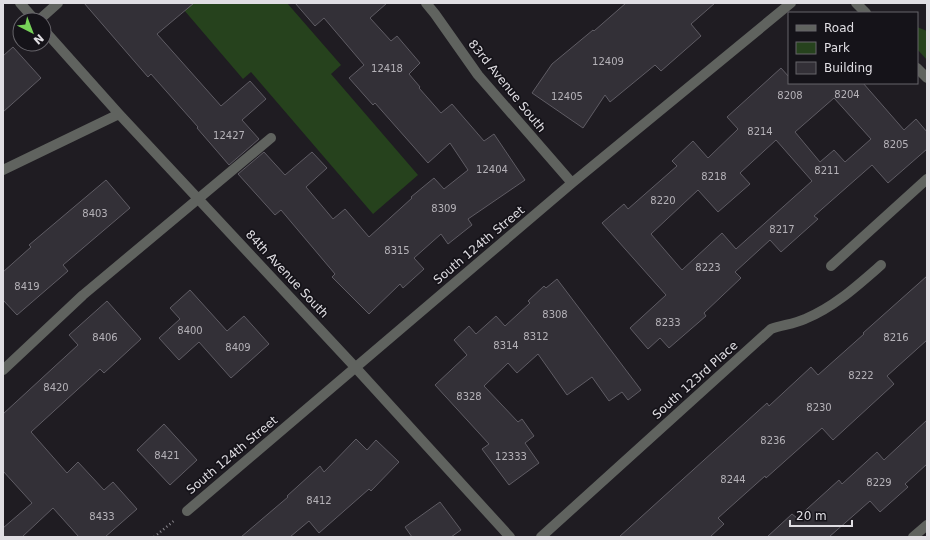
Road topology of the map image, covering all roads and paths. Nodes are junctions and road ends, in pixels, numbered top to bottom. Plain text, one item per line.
1 (20, 3) edge
2 (58, 3) edge
3 (426, 3) edge
4 (791, 3) edge
5 (856, 3) edge
6 (28, 12) edge
7 (48, 12) edge
8 (865, 12) edge
9 (52, 39) edge
10 (918, 69) edge
11 (927, 78) edge
12 (119, 114) junction
13 (271, 138) dead end
14 (3, 170) edge
15 (927, 179) edge
16 (572, 183) junction
17 (199, 199) junction
18 (881, 265) dead end
19 (831, 266) dead end
20 (355, 367) junction
21 (3, 370) edge
22 (187, 511) joint
23 (927, 525) edge
24 (154, 537) edge
25 (510, 537) edge
26 (541, 537) edge
27 (913, 537) edge

1 - 6 street
2 - 7 street
3 - 16 street, 83rd Avenue South
4 - 16 street, South 124th Street
5 - 8 street
9 - 12 street, 84th Avenue South
10 - 11 street
12 - 14 street
12 - 17 street, 84th Avenue South
13 - 17 street
15 - 19 street
16 - 20 street, South 124th Street
17 - 20 street, 84th Avenue South
17 - 21 street
18 - 26 street, South 123rd Place
20 - 22 street, South 124th Street
20 - 25 street, 84th Avenue South
22 - 24 path
23 - 27 street

